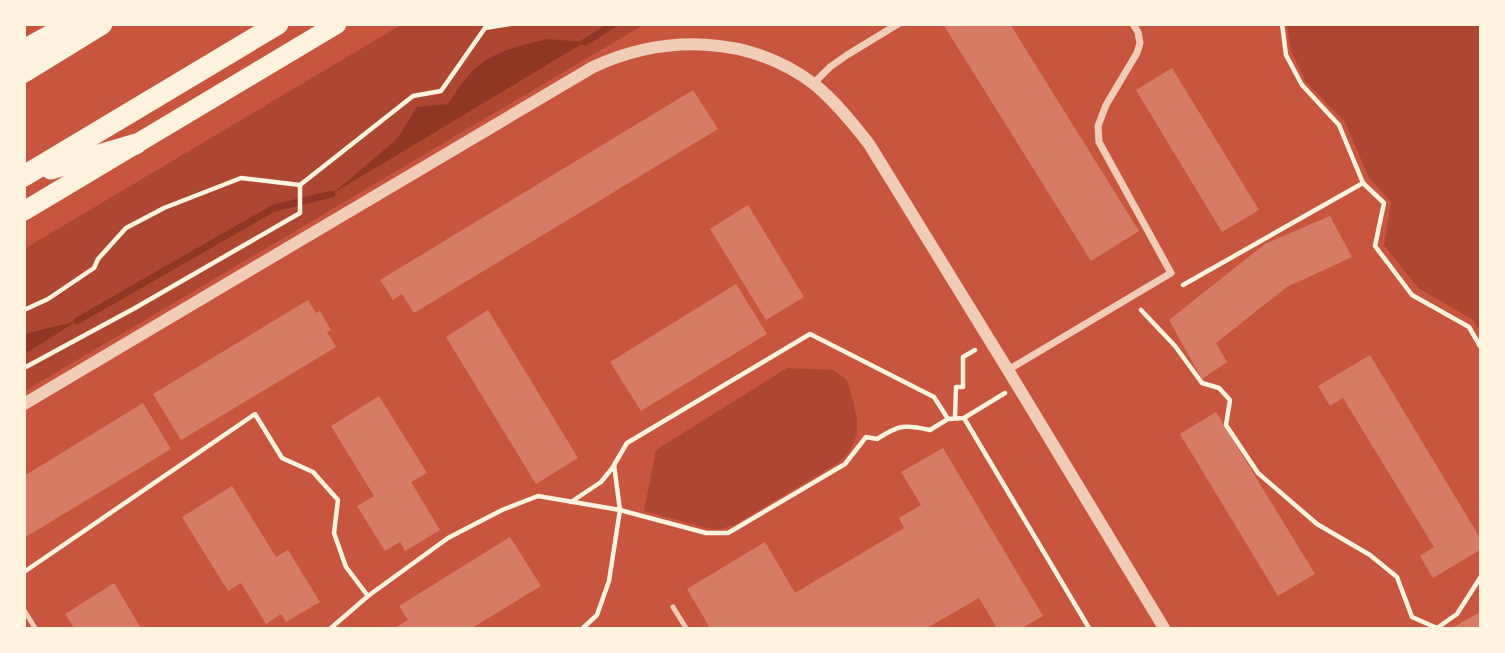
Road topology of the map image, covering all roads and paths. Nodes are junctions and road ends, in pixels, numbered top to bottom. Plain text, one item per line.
1 (71, 24) edge
2 (102, 24) edge
3 (278, 24) edge
4 (337, 24) edge
5 (510, 24) edge
6 (898, 24) edge
7 (1133, 24) edge
8 (1282, 24) edge
9 (484, 26) edge
10 (24, 50) edge
11 (24, 72) edge
12 (813, 84) junction
13 (136, 144) junction
14 (24, 176) edge
15 (1363, 183) junction
16 (300, 185) junction
17 (24, 211) edge
18 (1213, 267) dead end
19 (24, 310) edge
20 (1141, 310) dead end
21 (1480, 346) edge
22 (964, 357) dead end
23 (24, 368) edge
24 (1008, 370) junction
25 (24, 404) edge
26 (955, 418) junction
27 (948, 419) junction
28 (614, 465) junction
29 (571, 502) junction
30 (620, 510) junction
31 (24, 572) edge
32 (1480, 578) edge
33 (368, 596) junction
34 (673, 607) dead end
35 (24, 610) edge
36 (35, 628) edge
37 (331, 628) edge
38 (583, 628) edge
39 (686, 628) edge
40 (1089, 628) edge
41 (1164, 628) edge

1 - 10 highway
2 - 11 highway
3 - 14 highway
4 - 13 highway
5 - 9 path
6 - 12 street
7 - 24 street
8 - 15 path
9 - 16 path
12 - 24 street
12 - 25 street
13 - 14 highway
13 - 17 highway
15 - 18 path
15 - 21 path
16 - 19 path
16 - 23 path
20 - 32 path
22 - 26 path
24 - 41 street
26 - 27 path
26 - 40 path
27 - 28 path
27 - 30 path
28 - 29 path
28 - 30 path
29 - 30 path
29 - 33 path
30 - 38 path
31 - 33 path
33 - 37 path
34 - 39 lane
35 - 36 lane

